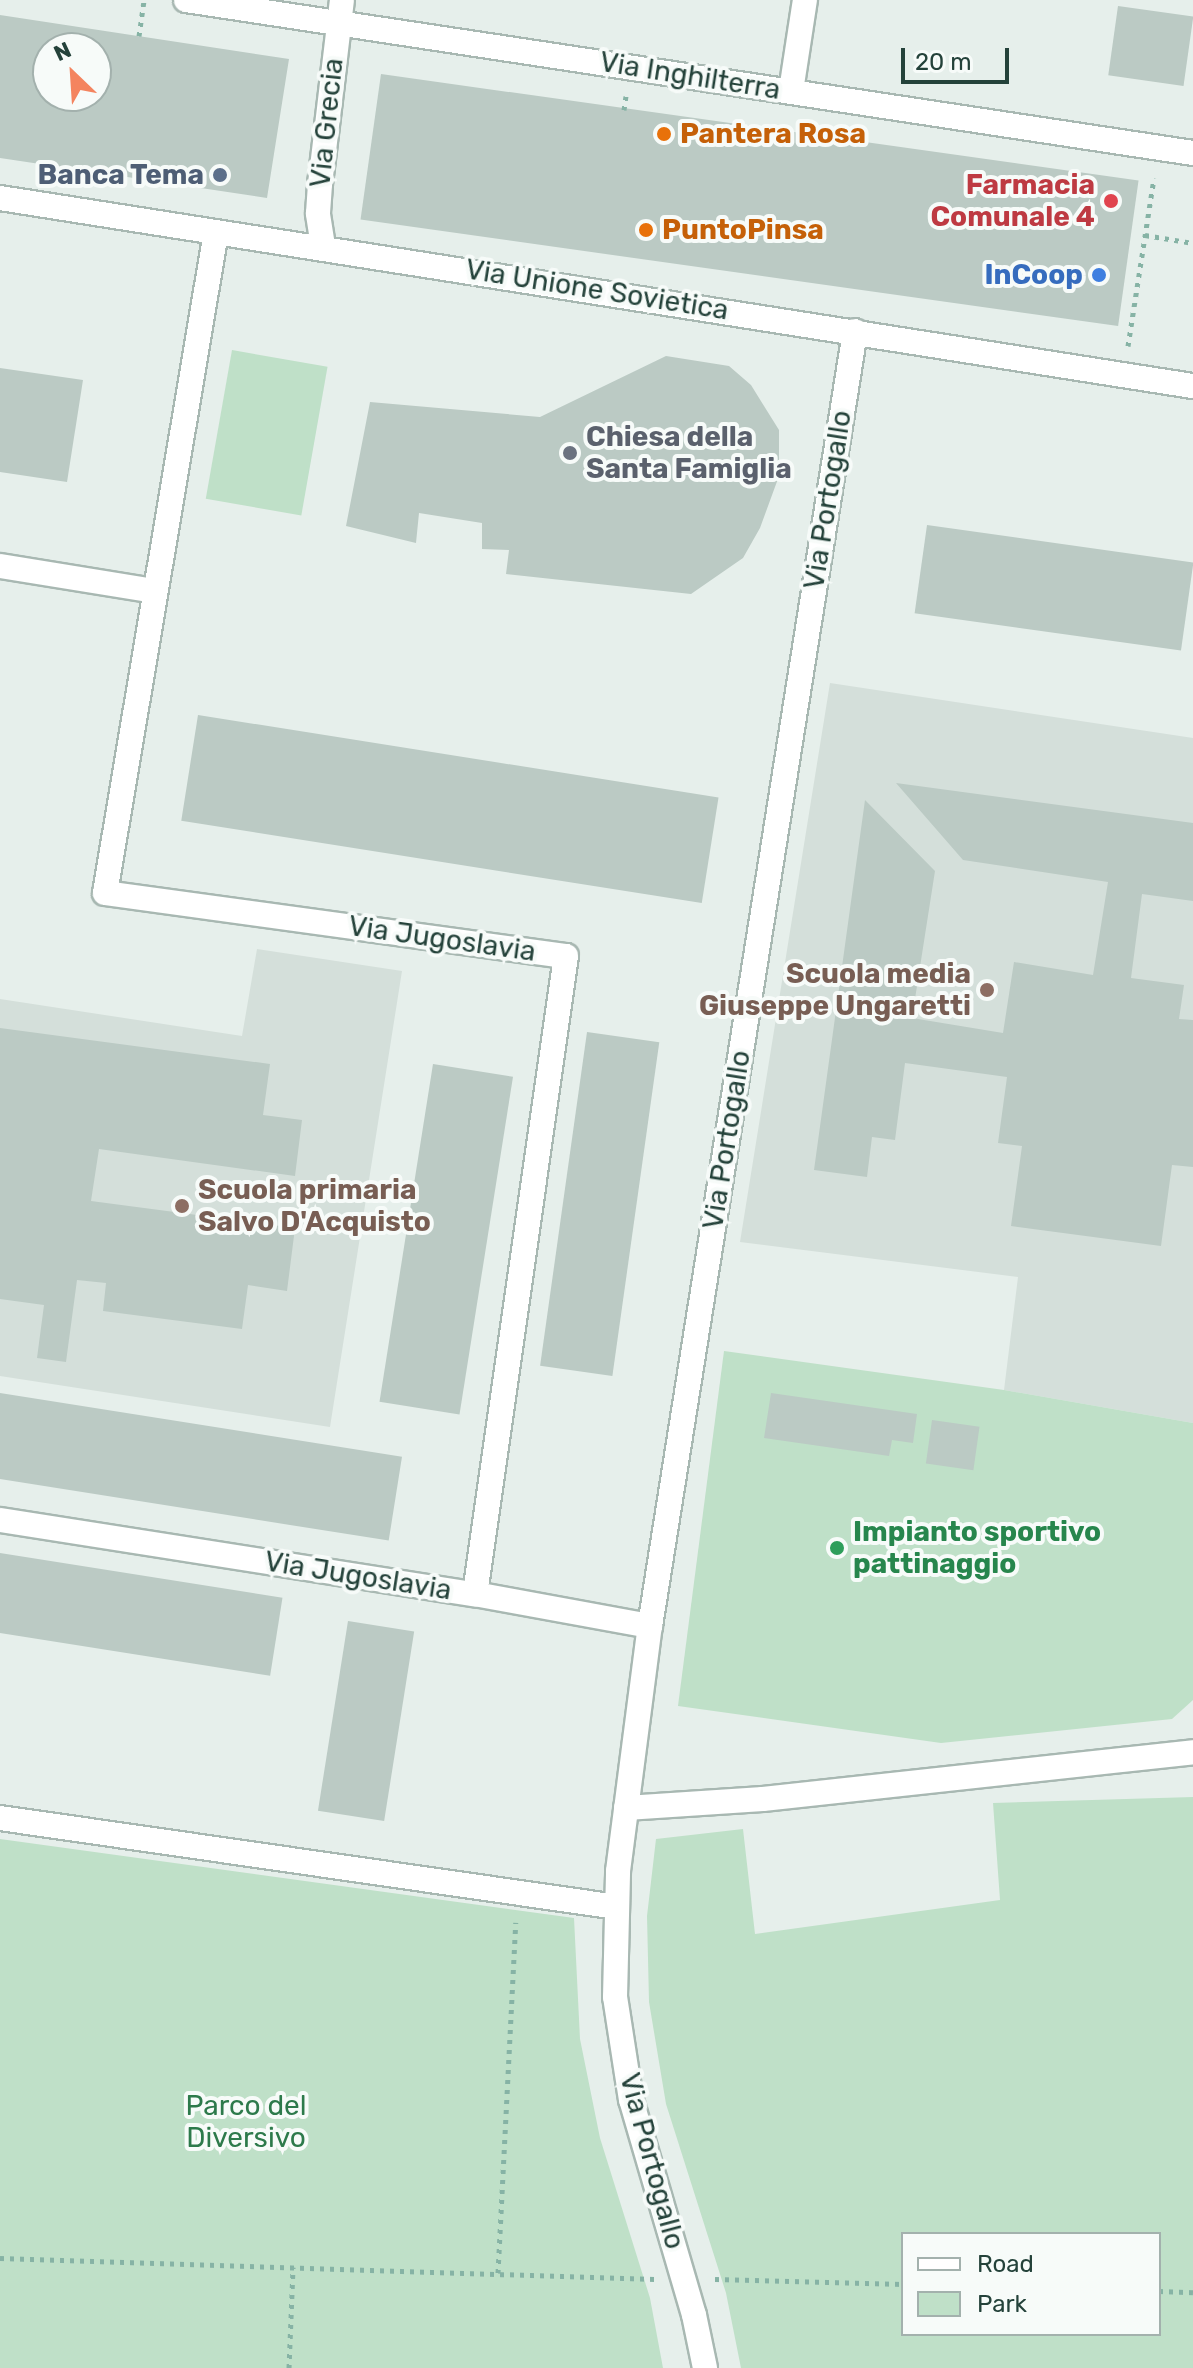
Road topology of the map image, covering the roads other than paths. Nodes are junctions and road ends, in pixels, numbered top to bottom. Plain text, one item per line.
1 (186, 0) edge
2 (805, 0) edge
3 (340, 11) edge
4 (791, 91) junction
5 (1193, 153) edge
6 (0, 198) edge
7 (216, 232) junction
8 (323, 246) junction
9 (855, 331) junction
10 (1193, 386) edge
11 (0, 566) edge
12 (155, 591) junction
13 (0, 1520) edge
14 (475, 1594) junction
15 (650, 1626) junction
16 (1193, 1752) edge
17 (626, 1808) junction
18 (0, 1818) edge
19 (617, 1907) junction
20 (705, 2368) edge

1 - 3 street, Via Inghilterra
2 - 4 street
3 - 4 street, Via Inghilterra
3 - 8 street, Via Grecia
4 - 5 street, Via Inghilterra
6 - 7 street, Via Unione Sovietica
7 - 8 street, Via Unione Sovietica
7 - 12 street, Via Jugoslavia
8 - 9 street, Via Unione Sovietica
9 - 10 street, Via Unione Sovietica
9 - 15 street, Via Portogallo
11 - 12 street
12 - 14 street, Via Jugoslavia
13 - 14 street, Via Jugoslavia
14 - 15 street
15 - 17 street, Via Portogallo
16 - 17 street
17 - 19 street, Via Portogallo
18 - 19 street
19 - 20 street, Via Portogallo

